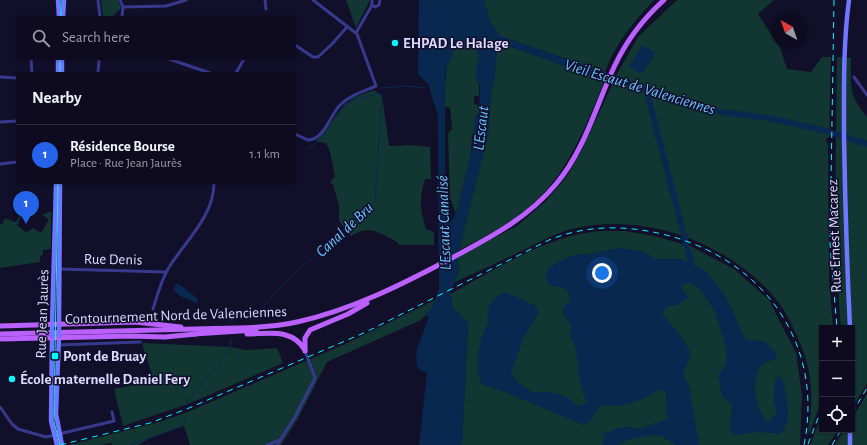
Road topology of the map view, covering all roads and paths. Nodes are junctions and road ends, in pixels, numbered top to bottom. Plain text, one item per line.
1 (58, 0) edge
2 (64, 0) edge
3 (98, 0) edge
4 (120, 0) edge
5 (186, 0) edge
6 (265, 0) edge
7 (313, 0) edge
8 (372, 0) edge
9 (380, 0) edge
10 (664, 0) edge
11 (848, 0) edge
12 (372, 5) junction
13 (123, 7) junction
14 (266, 9) dead end
15 (59, 16) edge
16 (63, 16) edge
17 (100, 16) edge
18 (122, 16) edge
19 (347, 27) junction
20 (356, 33) junction
21 (296, 45) edge
22 (31, 60) edge
23 (58, 60) edge
24 (62, 60) edge
25 (100, 60) edge
26 (172, 60) edge
27 (243, 60) edge
28 (32, 72) edge
29 (58, 72) edge
30 (62, 72) edge
31 (98, 72) edge
32 (207, 72) edge
33 (237, 72) edge
34 (0, 77) edge
35 (854, 77) dead end
36 (16, 78) edge
37 (867, 95) edge
38 (16, 121) edge
39 (0, 122) edge
40 (296, 135) edge
41 (16, 162) edge
42 (0, 164) edge
43 (56, 184) edge
44 (60, 184) edge
45 (214, 184) edge
46 (59, 269) junction
47 (166, 272) junction
48 (385, 292) junction
49 (153, 309) dead end
50 (52, 324) junction
51 (59, 324) junction
52 (277, 325) junction
53 (850, 325) edge
54 (0, 326) edge
55 (192, 329) junction
56 (149, 330) junction
57 (220, 333) junction
58 (0, 334) edge
59 (196, 334) junction
60 (52, 337) junction
61 (58, 337) junction
62 (0, 339) edge
63 (140, 342) dead end
64 (58, 345) junction
65 (305, 351) junction
66 (0, 407) edge
67 (112, 412) dead end
68 (60, 433) junction
69 (850, 433) edge
70 (54, 434) junction
71 (280, 440) junction
72 (57, 445) edge
73 (62, 445) edge
74 (267, 445) edge
75 (277, 445) edge
76 (850, 445) edge

1 - 15 main road
2 - 16 main road
3 - 17 street
4 - 13 street
5 - 13 street
6 - 14 street
7 - 19 street
8 - 12 street
9 - 12 street
10 - 48 main road, Contournement Nord de Valenciennes
11 - 53 main road, Rue Ernest Macarez
12 - 20 street
13 - 18 street
19 - 20 street
19 - 21 street
20 - 40 street
22 - 28 street
23 - 29 main road
24 - 30 main road
25 - 31 street
26 - 32 street
27 - 33 street
34 - 36 street
35 - 37 street
38 - 39 street
41 - 42 street
43 - 50 main road, Rue Jean Jaurès
44 - 46 main road, Rue Jean Jaurès
45 - 47 street
46 - 47 street, Rue Denis
46 - 51 main road, Rue Jean Jaurès
47 - 49 street
48 - 52 main road, Contournement Nord de Valenciennes
48 - 65 main road
50 - 51 main road
50 - 54 main road
50 - 60 main road, Rue Jean Jaurès, bridge
51 - 55 main road
51 - 61 main road, Rue Jean Jaurès, bridge
52 - 55 main road, Contournement Nord de Valenciennes
52 - 57 main road
55 - 56 main road, Contournement Nord de Valenciennes
56 - 58 main road, Contournement Nord de Valenciennes
56 - 59 main road
57 - 59 main road
57 - 65 main road
59 - 61 main road
60 - 61 main road
60 - 62 main road
60 - 70 main road, Rue Jean Jaurès
61 - 64 main road, Rue Jean Jaurès
63 - 64 street
64 - 68 main road, Rue Jean Jaurès
65 - 71 street
66 - 70 street
67 - 68 street
68 - 70 street
68 - 73 main road, Rue Jean Jaurès
69 - 76 main road
70 - 72 main road, Rue Jean Jaurès
71 - 74 street
71 - 75 street

